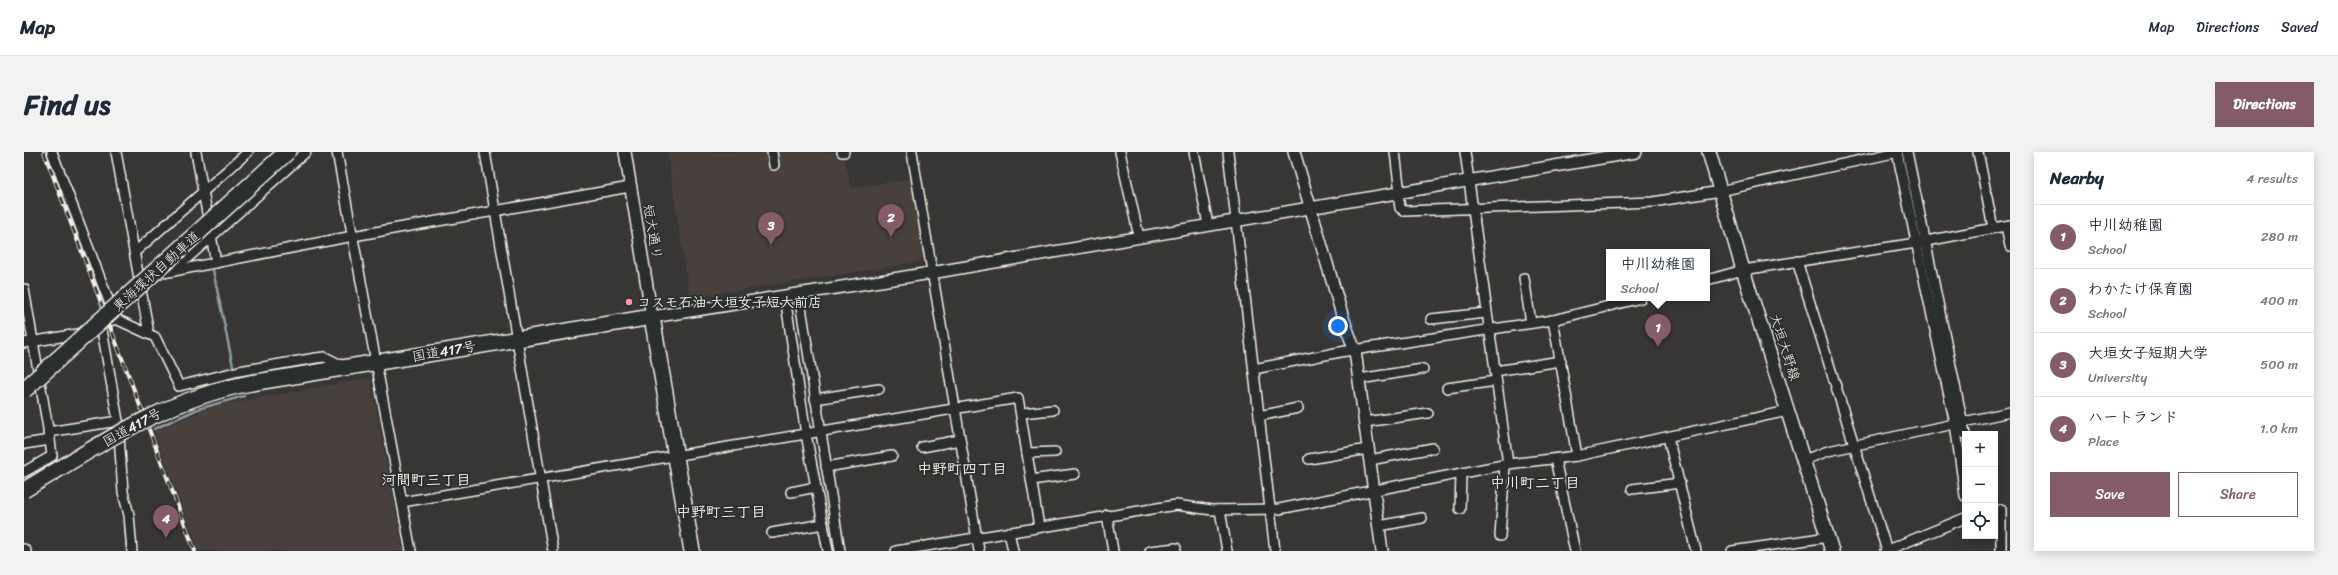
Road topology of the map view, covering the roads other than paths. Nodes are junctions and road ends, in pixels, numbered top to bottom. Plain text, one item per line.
1 (52, 152) edge
2 (116, 152) edge
3 (196, 152) edge
4 (248, 152) edge
5 (288, 152) edge
6 (306, 152) edge
7 (337, 152) edge
8 (485, 152) edge
9 (624, 152) edge
10 (772, 152) edge
11 (912, 152) edge
12 (1120, 152) edge
13 (1194, 152) edge
14 (1228, 152) edge
15 (1294, 152) edge
16 (1395, 152) edge
17 (1465, 152) edge
18 (1636, 152) edge
19 (1709, 152) edge
20 (1898, 152) edge
21 (1907, 152) edge
22 (1978, 152) edge
23 (774, 165) dead end
24 (1469, 181) junction
25 (630, 187) junction
26 (1720, 191) junction
27 (204, 192) junction
28 (1399, 193) junction
29 (1310, 208) junction
30 (1473, 208) junction
31 (496, 210) junction
32 (1236, 221) junction
33 (1208, 225) junction
34 (2008, 225) edge
35 (1993, 228) junction
36 (211, 236) junction
37 (353, 236) junction
38 (1139, 237) junction
39 (1926, 241) junction
40 (1916, 243) junction
41 (2010, 246) edge
42 (135, 252) junction
43 (1797, 261) junction
44 (216, 263) junction
45 (1743, 270) junction
46 (173, 271) junction
47 (931, 272) junction
48 (140, 277) junction
49 (1524, 278) dead end
50 (1710, 279) edge
51 (24, 289) edge
52 (791, 296) junction
53 (1628, 301) edge
54 (1486, 313) junction
55 (652, 317) junction
56 (116, 319) junction
57 (1431, 319) dead end
58 (1553, 320) junction
59 (1531, 323) junction
60 (1488, 329) junction
61 (102, 330) junction
62 (145, 330) junction
63 (518, 338) junction
64 (29, 342) edge
65 (1355, 351) junction
66 (1561, 361) junction
67 (376, 362) junction
68 (345, 367) junction
69 (1254, 369) junction
70 (1423, 369) dead end
71 (1495, 371) junction
72 (1359, 379) junction
73 (1496, 381) junction
74 (1447, 388) dead end
75 (879, 389) dead end
76 (24, 390) edge
77 (815, 399) junction
78 (1298, 408) dead end
79 (955, 409) junction
80 (1053, 410) dead end
81 (1788, 411) junction
82 (2010, 412) edge
83 (1021, 413) junction
84 (1428, 413) dead end
85 (1259, 416) junction
86 (118, 421) junction
87 (1365, 422) junction
88 (1959, 423) junction
89 (1963, 431) edge
90 (813, 432) junction
91 (49, 436) junction
92 (1668, 437) junction
93 (960, 440) junction
94 (24, 444) edge
95 (1854, 446) junction
96 (922, 447) dead end
97 (1433, 448) dead end
98 (1055, 452) dead end
99 (1027, 453) junction
100 (1369, 454) junction
101 (676, 456) junction
102 (892, 456) dead end
103 (1577, 456) junction
104 (1309, 459) dead end
105 (1555, 460) junction
106 (1804, 460) junction
107 (1506, 464) junction
108 (826, 467) junction
109 (1963, 467) edge
110 (24, 472) edge
111 (1075, 474) dead end
112 (1461, 474) junction
113 (541, 478) junction
114 (1031, 480) junction
115 (1680, 483) junction
116 (816, 487) junction
117 (1632, 489) dead end
118 (24, 490) edge
119 (1374, 491) junction
120 (792, 492) dead end
121 (402, 502) junction
122 (1270, 509) junction
123 (1460, 509) dead end
124 (2002, 509) edge
125 (1220, 510) junction
126 (1107, 515) junction
127 (1422, 518) dead end
128 (1962, 519) edge
129 (823, 524) junction
130 (1039, 526) junction
131 (1379, 526) junction
132 (1009, 532) junction
133 (772, 533) dead end
134 (1500, 536) dead end
135 (1828, 537) junction
136 (977, 538) junction
137 (1176, 548) dead end
138 (24, 549) edge
139 (26, 551) edge
140 (132, 551) edge
141 (411, 551) edge
142 (553, 551) edge
143 (692, 551) edge
144 (828, 551) edge
145 (840, 551) edge
146 (896, 551) edge
147 (979, 551) edge
148 (1013, 551) edge
149 (1113, 551) edge
150 (1150, 551) edge
151 (1228, 551) edge
152 (1275, 551) edge
153 (1382, 551) edge
154 (1576, 551) edge
155 (1696, 551) edge
156 (1732, 551) edge
157 (1832, 551) edge
158 (1886, 551) edge
159 (2001, 551) edge

1 - 56 street
2 - 42 street
3 - 27 street
4 - 27 street
5 - 76 highway, 東海環状自動車道, bridge
6 - 36 street
7 - 37 street
8 - 31 street
9 - 25 street, 短大通り
10 - 23 street
11 - 47 street
12 - 38 street
13 - 33 street
14 - 32 street
15 - 29 street
16 - 28 street
17 - 24 street
18 - 24 street
19 - 26 main road, 大垣大野線
20 - 26 street
20 - 40 street
21 - 39 street
22 - 35 street
24 - 28 street
24 - 30 street
25 - 31 street
25 - 55 street, 短大通り
26 - 30 street
26 - 45 main road, 大垣大野線
27 - 36 street
27 - 42 street
28 - 29 street
28 - 30 street
29 - 32 street
29 - 65 street
30 - 54 street
31 - 37 street
31 - 63 street
32 - 33 street
32 - 69 street
33 - 38 street
34 - 35 street
34 - 41 street
35 - 39 street
36 - 44 street
36 - 46 street
37 - 44 street
37 - 67 street
38 - 47 street
39 - 40 street
39 - 88 street
40 - 43 street
40 - 88 street
42 - 48 street
43 - 45 street
43 - 95 street
44 - 46 street
45 - 50 street
45 - 81 main road, 大垣大野線
46 - 48 street
47 - 52 street
47 - 79 street
48 - 62 street
49 - 59 street
51 - 64 street
52 - 55 street
52 - 77 street
52 - 90 street
53 - 58 street
54 - 57 street
54 - 60 street
55 - 63 highway, 国道417号
55 - 101 highway
56 - 61 street
56 - 62 street
58 - 59 street
58 - 66 street
59 - 60 street
60 - 65 street
60 - 71 street
61 - 64 street
61 - 86 street
62 - 68 street
63 - 67 highway, 国道417号
63 - 113 street
64 - 91 street
65 - 69 street
65 - 72 street
66 - 71 street
66 - 103 street
67 - 68 highway, 国道417号
67 - 121 street
68 - 118 highway, 国道417号, bridge
69 - 85 street
70 - 72 street
71 - 73 street
72 - 87 street
73 - 74 street
73 - 107 street
75 - 77 street
77 - 90 street
78 - 85 street
79 - 83 street
79 - 90 street
79 - 93 street
80 - 83 street
81 - 92 street
81 - 106 main road, 大垣大野線
82 - 88 street
83 - 99 street
84 - 87 street
85 - 122 street
86 - 91 street
86 - 140 street
87 - 100 street
88 - 89 street
88 - 95 street
88 - 109 street
90 - 101 street
90 - 108 street
90 - 116 street
91 - 94 street
91 - 110 street
92 - 103 street
92 - 115 street
93 - 96 street
93 - 136 street
95 - 106 street
95 - 158 street
97 - 100 street
98 - 99 street
99 - 114 street
100 - 104 street
100 - 119 street
101 - 113 street
101 - 143 highway
102 - 108 street
103 - 105 street
105 - 107 street
105 - 154 street
106 - 135 main road, 大垣大野線
107 - 112 street
107 - 134 street
108 - 145 street
111 - 114 street
112 - 119 street
112 - 123 street
113 - 121 street
113 - 142 street
114 - 130 street
115 - 117 street
115 - 155 street
116 - 120 street
116 - 129 street
119 - 122 street
119 - 131 street
121 - 141 street
122 - 125 street
122 - 152 street
124 - 159 street
125 - 126 street
125 - 151 street
126 - 130 street
126 - 149 street
127 - 131 street
128 - 158 street
129 - 133 street
129 - 144 street
130 - 132 street
131 - 153 street
132 - 136 street
132 - 148 street
135 - 156 street
135 - 157 main road, 大垣大野線
136 - 146 street
136 - 147 street
137 - 150 street
138 - 139 street

